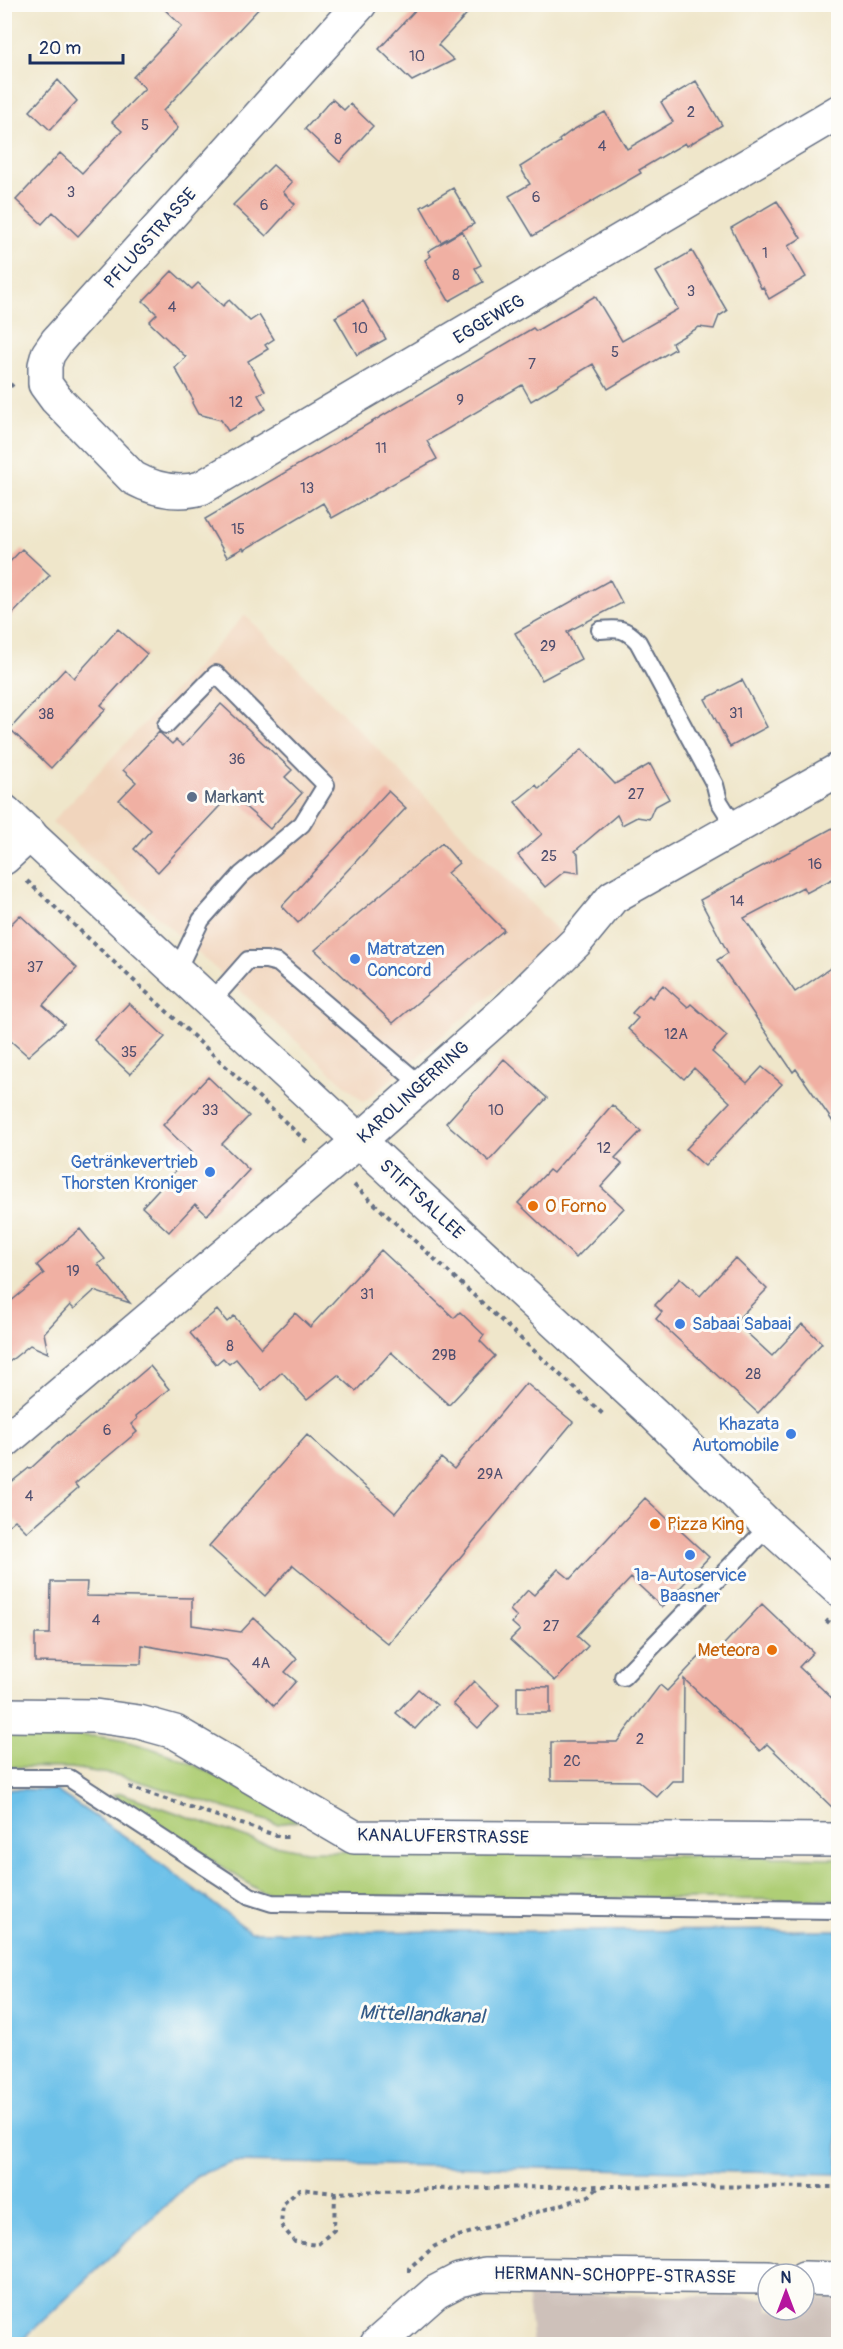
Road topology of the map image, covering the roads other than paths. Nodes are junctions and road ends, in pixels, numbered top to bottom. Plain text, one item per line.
1 (360, 4) edge
2 (838, 112) edge
3 (133, 478) joint
4 (600, 630) dead end
5 (166, 724) dead end
6 (838, 770) edge
7 (4, 811) edge
8 (736, 828) junction
9 (30, 834) junction
10 (13, 867) edge
11 (177, 970) junction
12 (211, 1002) junction
13 (421, 1085) junction
14 (360, 1140) junction
15 (4, 1442) edge
16 (769, 1526) junction
17 (830, 1602) edge
18 (623, 1677) dead end
19 (4, 1715) edge
20 (4, 1778) edge
21 (838, 1840) edge
22 (838, 1910) edge
23 (756, 2277) edge
24 (816, 2278) edge
25 (838, 2279) edge
26 (377, 2344) edge

1 - 3 street, PFLUGSTRASSE
2 - 3 street, EGGEWEG
4 - 8 lane
5 - 11 lane
6 - 8 street, KAROLINGERRING
7 - 9 street, STIFTSALLEE
8 - 13 street, KAROLINGERRING
9 - 10 street
9 - 11 street, STIFTSALLEE
11 - 12 street, STIFTSALLEE
12 - 13 lane
12 - 14 street, STIFTSALLEE
13 - 14 street, KAROLINGERRING
14 - 15 street, KAROLINGERRING
14 - 16 street, STIFTSALLEE
16 - 17 street, STIFTSALLEE
16 - 18 lane
19 - 21 street, KANALUFERSTRASSE
20 - 22 lane
23 - 26 street, HERMANN-SCHOPPE-STRASSE
24 - 25 street

